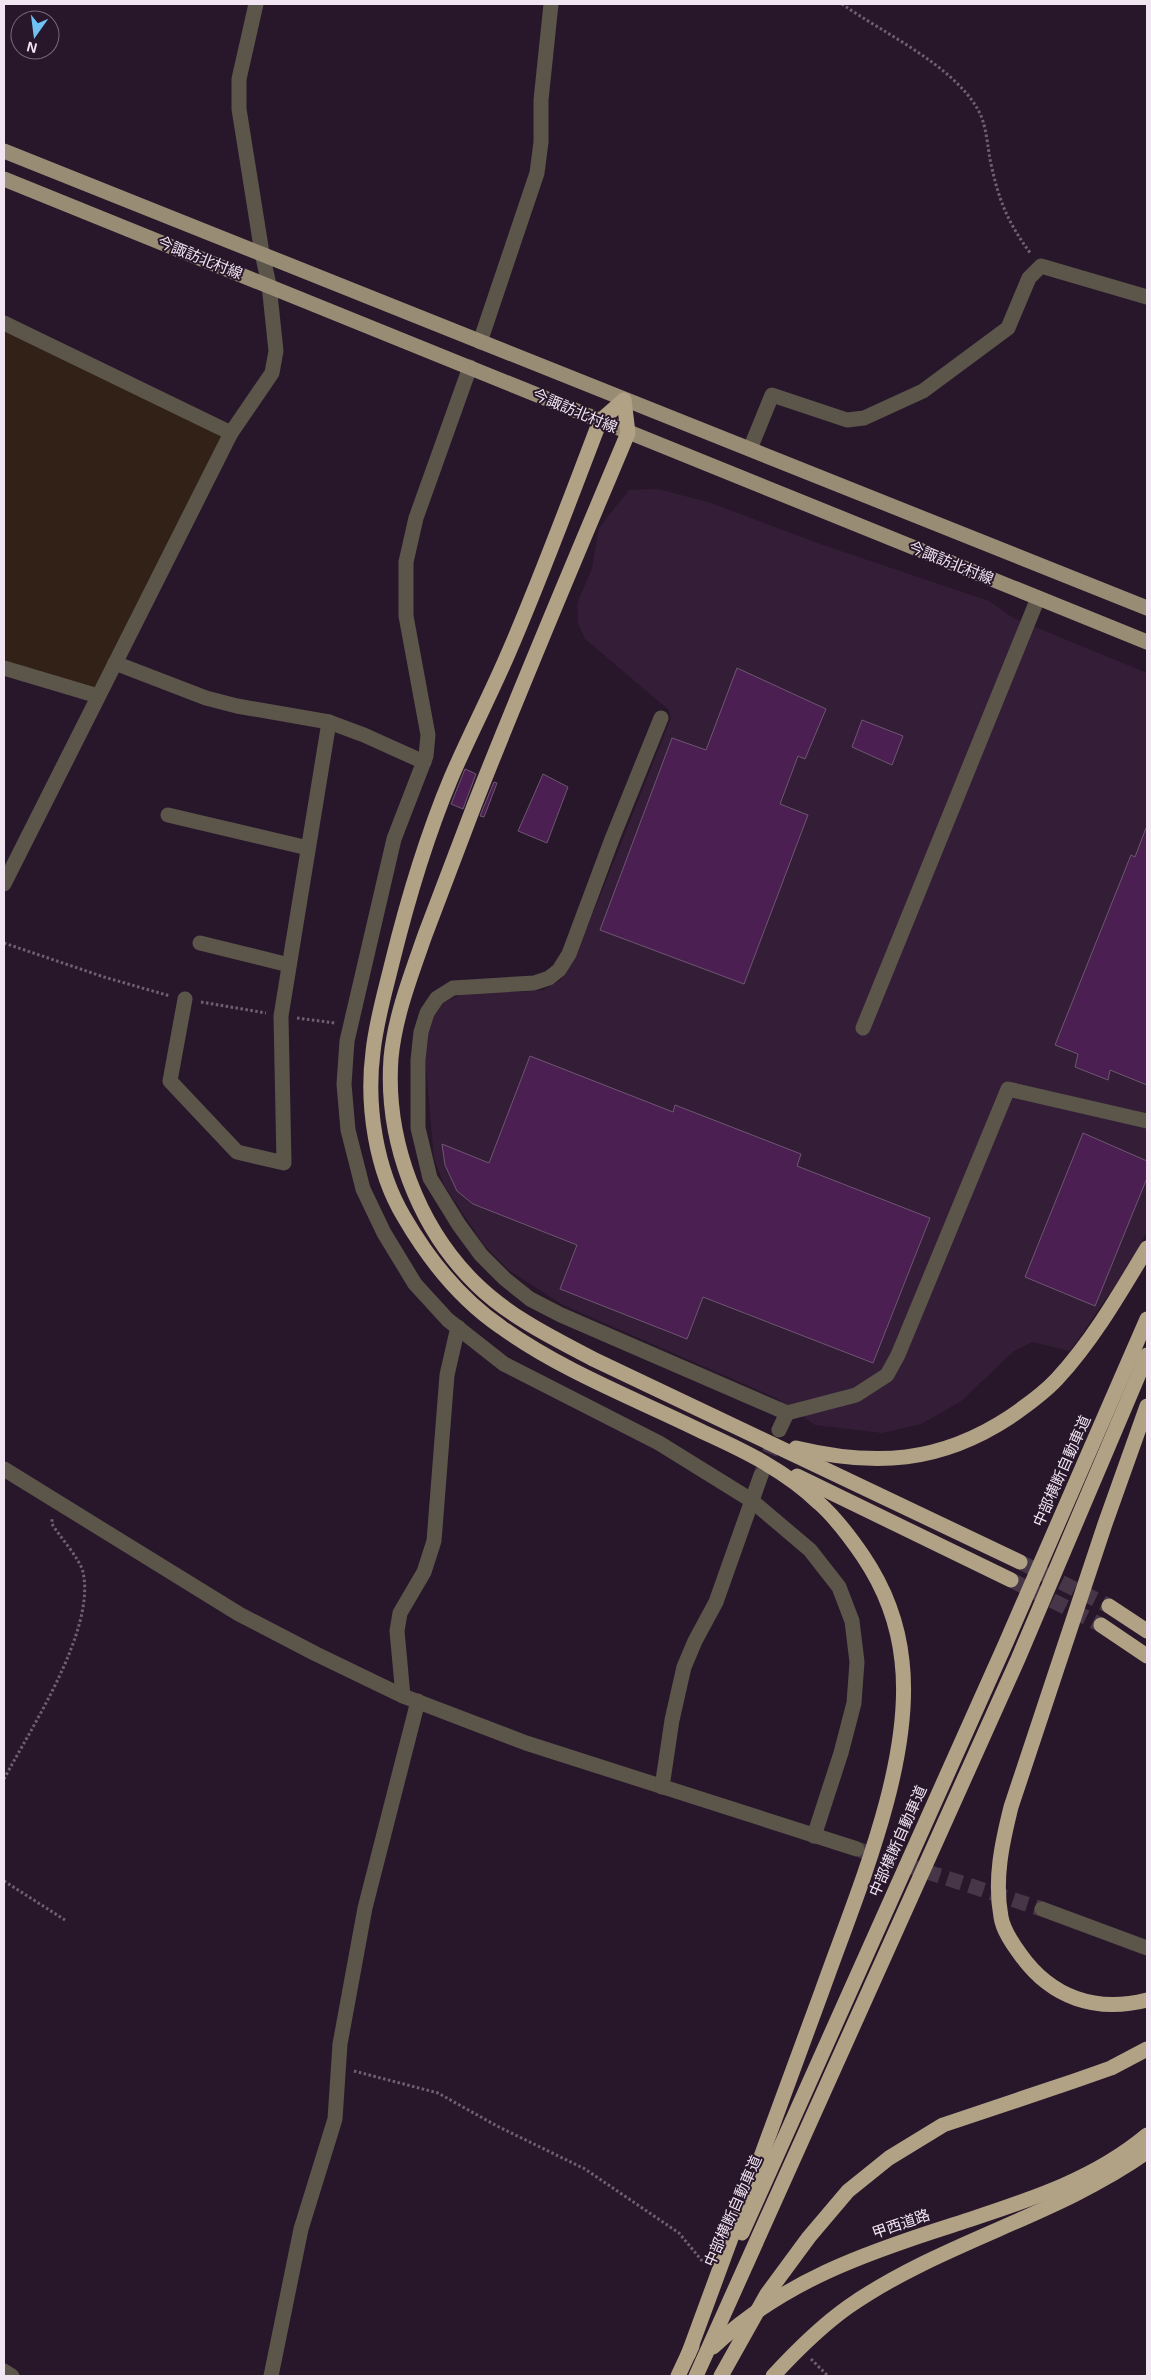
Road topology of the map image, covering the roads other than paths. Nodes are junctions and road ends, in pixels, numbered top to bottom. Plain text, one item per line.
1 (256, 4) edge
2 (551, 4) edge
3 (4, 151) edge
4 (4, 179) edge
5 (262, 253) junction
6 (269, 285) junction
7 (1147, 297) edge
8 (4, 322) edge
9 (480, 342) junction
10 (470, 367) junction
11 (624, 400) junction
12 (600, 421) junction
13 (230, 433) junction
14 (628, 433) junction
15 (750, 449) junction
16 (1038, 598) junction
17 (1147, 608) edge
18 (1147, 642) edge
19 (115, 663) junction
20 (4, 668) edge
21 (98, 696) junction
22 (661, 718) dead end
23 (328, 722) junction
24 (424, 762) junction
25 (168, 815) dead end
26 (308, 848) junction
27 (4, 884) edge
28 (200, 943) dead end
29 (290, 965) junction
30 (184, 999) dead end
31 (863, 1028) dead end
32 (1147, 1121) edge
33 (1147, 1248) edge
34 (1147, 1319) edge
35 (458, 1327) junction
36 (1147, 1354) edge
37 (1126, 1385) junction
38 (1147, 1406) edge
39 (787, 1413) junction
40 (779, 1430) tunnel mouth
41 (765, 1440) junction
42 (757, 1457) junction
43 (4, 1469) edge
44 (761, 1475) tunnel mouth
45 (751, 1500) junction
46 (1020, 1562) tunnel mouth
47 (1011, 1580) tunnel mouth
48 (1109, 1606) tunnel mouth
49 (1101, 1624) tunnel mouth
50 (1147, 1630) edge
51 (1147, 1656) edge
52 (403, 1696) junction
53 (418, 1701) junction
54 (662, 1787) junction
55 (814, 1836) junction
56 (857, 1849) tunnel mouth
57 (1042, 1909) tunnel mouth
58 (1147, 1948) edge
59 (1147, 2000) edge
60 (1147, 2050) edge
61 (1147, 2135) edge
62 (1147, 2152) edge
63 (748, 2207) junction
64 (4, 2371) edge
65 (12, 2376) edge
66 (271, 2376) edge
67 (678, 2376) edge
68 (684, 2376) edge
69 (696, 2376) edge
70 (722, 2376) edge
71 (773, 2376) edge

1 - 5 street
2 - 9 street
3 - 5 main road, 今諏訪北村線
4 - 6 main road, 今諏訪北村線
5 - 6 street
5 - 9 main road, 今諏訪北村線
6 - 10 main road, 今諏訪北村線
6 - 13 street
7 - 15 street
8 - 13 street
9 - 11 main road, 今諏訪北村線
10 - 12 main road, 今諏訪北村線
10 - 24 street
11 - 12 highway
11 - 14 highway
11 - 15 main road, 今諏訪北村線
12 - 14 main road, 今諏訪北村線
12 - 42 highway
13 - 19 street
14 - 16 main road, 今諏訪北村線
14 - 41 highway
15 - 17 main road, 今諏訪北村線
16 - 18 main road, 今諏訪北村線
16 - 31 street
19 - 21 street
19 - 23 street
20 - 21 street
21 - 27 street
22 - 39 street
23 - 24 street
23 - 26 street
24 - 35 street
25 - 26 street
26 - 29 street
28 - 29 street
29 - 30 street
32 - 39 street
33 - 41 highway
34 - 37 highway, 中部横断自動車道
35 - 45 street
35 - 52 street
36 - 37 highway, 中部横断自動車道
37 - 63 highway, 中部横断自動車道
37 - 69 highway, 中部横断自動車道
38 - 59 highway
39 - 40 street
41 - 46 highway
42 - 47 highway
42 - 63 highway
43 - 52 street
44 - 45 street
45 - 54 street
45 - 55 street
48 - 50 highway
49 - 51 highway
52 - 53 street
53 - 54 street
53 - 66 street
54 - 55 street
55 - 56 street
57 - 58 street
60 - 70 highway
61 - 68 highway, 甲西道路
62 - 71 highway
63 - 67 highway
64 - 65 street

